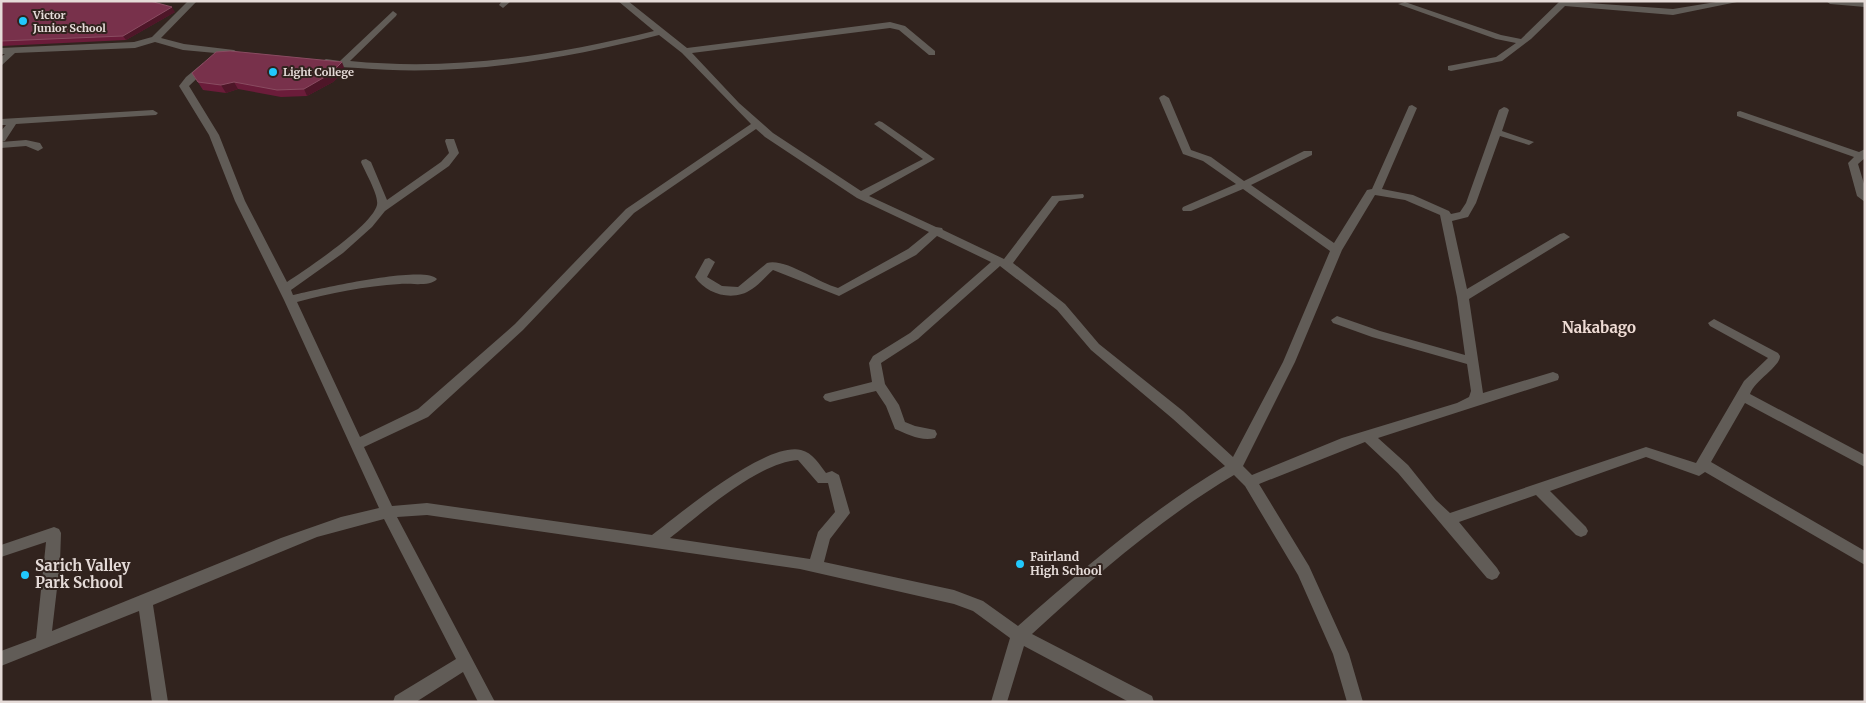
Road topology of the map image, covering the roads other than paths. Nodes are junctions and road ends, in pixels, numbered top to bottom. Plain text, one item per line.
1 (193, 1) edge
2 (622, 1) edge
3 (1738, 1) edge
4 (1830, 1) edge
5 (1402, 4) dead end
6 (1865, 4) edge
7 (393, 14) dead end
8 (659, 32) junction
9 (155, 40) junction
10 (1523, 42) junction
11 (1, 50) edge
12 (13, 50) junction
13 (685, 51) junction
14 (221, 52) junction
15 (932, 53) dead end
16 (240, 54) edge
17 (314, 61) edge
18 (1, 63) edge
19 (342, 64) junction
20 (1451, 68) dead end
21 (1164, 98) dead end
22 (1412, 108) dead end
23 (1504, 110) dead end
24 (153, 113) dead end
25 (1740, 114) dead end
26 (13, 121) junction
27 (1, 122) edge
28 (879, 124) dead end
29 (756, 125) junction
30 (1496, 132) junction
31 (1, 138) edge
32 (450, 141) dead end
33 (1529, 142) dead end
34 (1, 145) edge
35 (38, 148) dead end
36 (1308, 153) dead end
37 (1863, 154) edge
38 (366, 162) dead end
39 (1242, 185) junction
40 (1376, 191) junction
41 (861, 196) junction
42 (1079, 196) dead end
43 (1865, 199) edge
44 (382, 208) junction
45 (1187, 209) dead end
46 (1447, 218) junction
47 (938, 230) junction
48 (1564, 237) dead end
49 (1336, 250) junction
50 (709, 262) dead end
51 (1002, 262) junction
52 (431, 279) dead end
53 (287, 295) junction
54 (1463, 297) junction
55 (1338, 320) dead end
56 (1714, 323) dead end
57 (1472, 361) junction
58 (1552, 377) dead end
59 (879, 385) junction
60 (1743, 396) junction
61 (830, 397) dead end
62 (1475, 400) junction
63 (930, 434) dead end
64 (1367, 436) junction
65 (356, 444) junction
66 (1865, 462) edge
67 (1703, 464) junction
68 (1235, 467) junction
69 (1250, 482) junction
70 (1540, 490) junction
71 (387, 511) junction
72 (1448, 520) junction
73 (1581, 531) dead end
74 (655, 541) junction
75 (1, 551) edge
76 (1865, 559) edge
77 (816, 566) junction
78 (1492, 573) dead end
79 (145, 602) junction
80 (1019, 635) junction
81 (43, 642) junction
82 (1, 659) edge
83 (466, 661) junction
84 (160, 702) edge
85 (401, 702) edge
86 (487, 702) edge
87 (999, 702) edge
88 (1146, 702) edge
89 (1355, 702) edge

1 - 9 street
2 - 8 street
3 - 10 street
4 - 6 street
5 - 10 street
7 - 19 street
8 - 13 street
8 - 19 street
9 - 12 street
9 - 14 street
10 - 20 street
11 - 12 street
12 - 18 street
13 - 15 street
13 - 29 street
14 - 16 street
14 - 53 street
17 - 19 street
21 - 39 street
22 - 40 street
23 - 30 street
24 - 26 street
25 - 37 street
26 - 27 street
26 - 31 street
28 - 41 street
29 - 41 street
29 - 65 street
30 - 33 street
30 - 46 street
32 - 44 street
34 - 35 street
36 - 39 street
37 - 43 street
38 - 44 street
39 - 45 street
39 - 49 street
40 - 46 street
40 - 49 street
41 - 47 street
42 - 51 street
44 - 53 street
46 - 54 street
47 - 50 street
47 - 51 street
48 - 54 street
49 - 68 street
51 - 59 street
51 - 68 street
52 - 53 street
53 - 65 street
54 - 57 street
55 - 57 street
56 - 60 street
57 - 62 street
58 - 62 street
59 - 61 street
59 - 63 street
60 - 66 street
60 - 67 street
62 - 64 street
64 - 69 street
64 - 72 street
65 - 71 street
67 - 70 street
67 - 76 street
68 - 69 street
68 - 80 street
69 - 89 street
70 - 72 street
70 - 73 street
71 - 74 street
71 - 79 street
71 - 83 street
72 - 78 street
74 - 77 street
74 - 77 street
75 - 81 street
77 - 80 street
79 - 81 street
79 - 84 street
80 - 87 street
80 - 88 street
81 - 82 street
83 - 85 street
83 - 86 street

